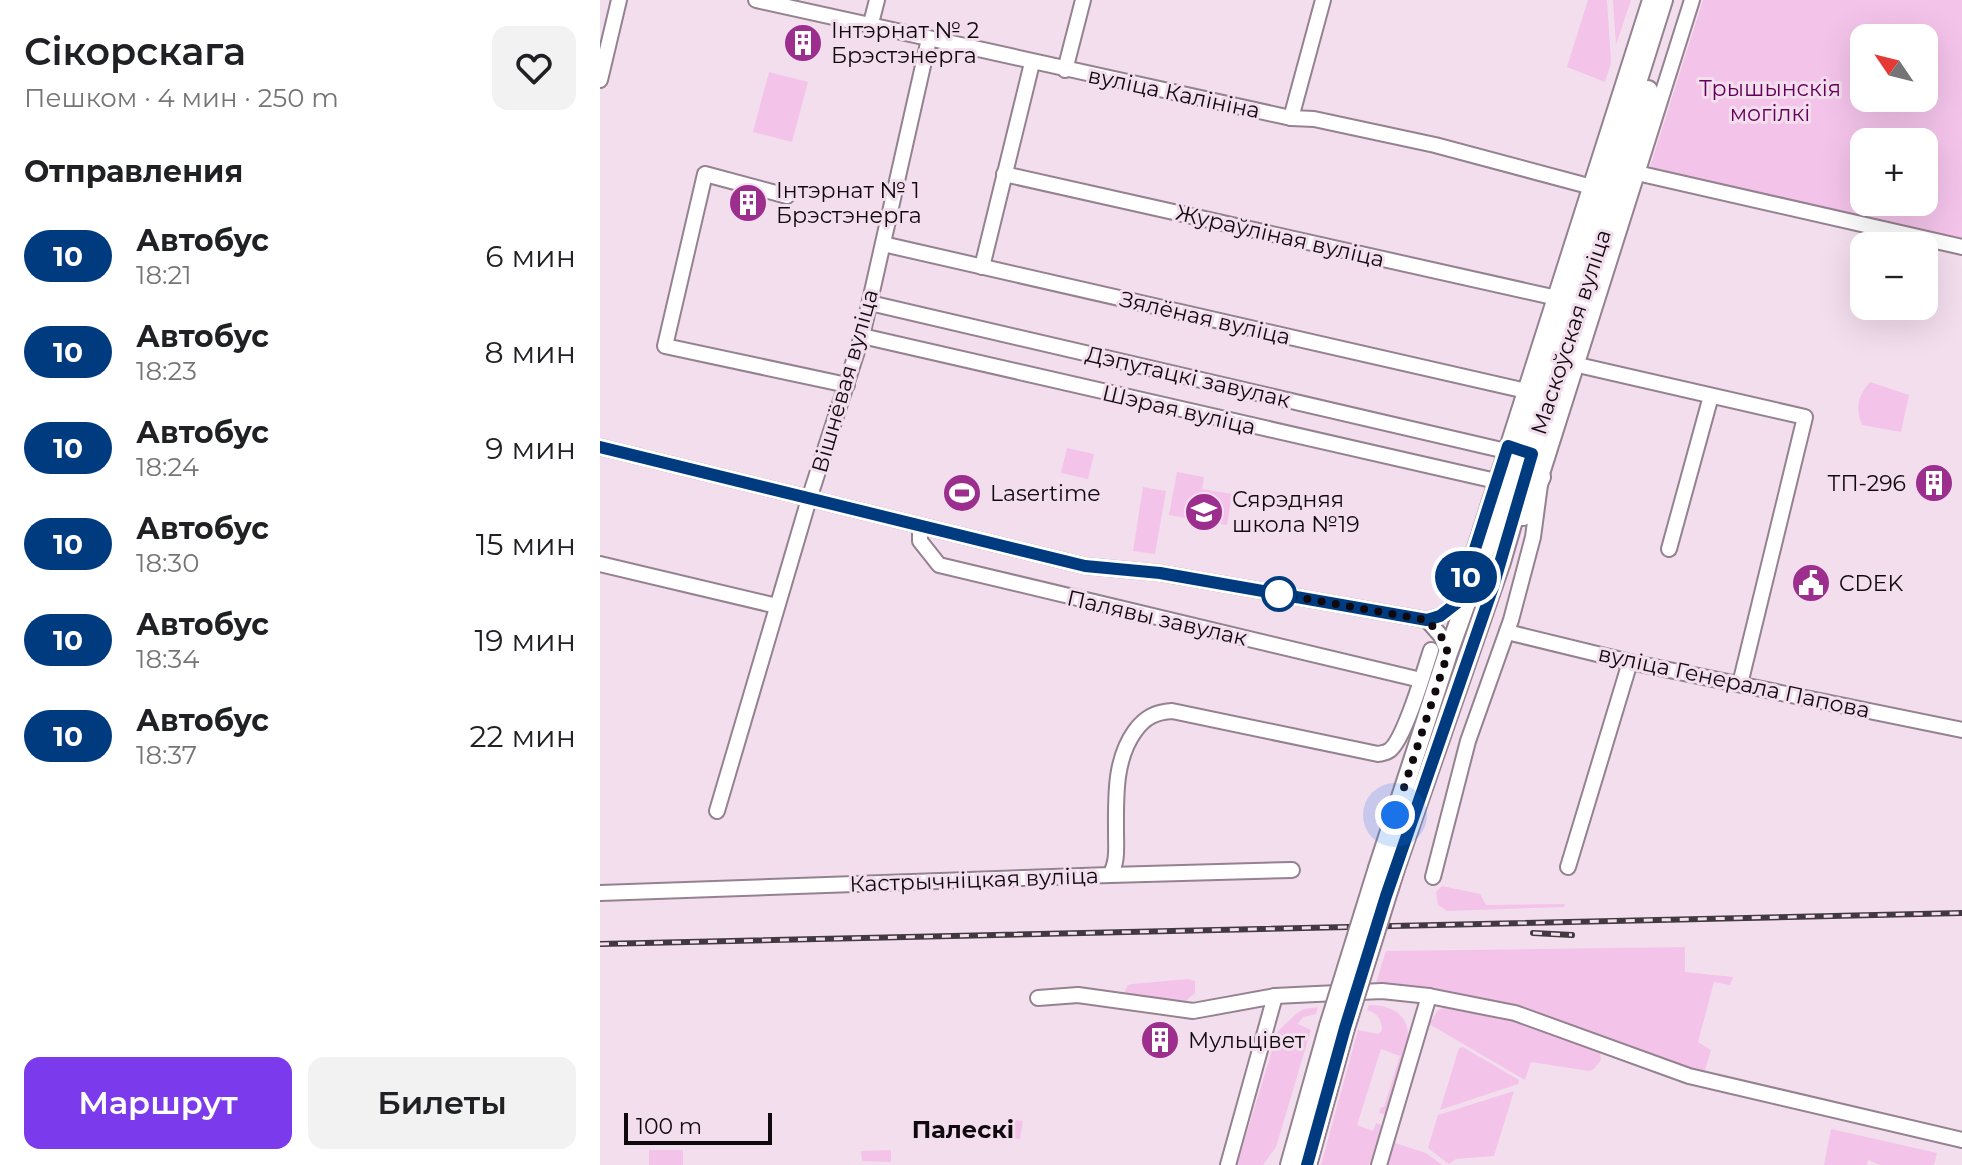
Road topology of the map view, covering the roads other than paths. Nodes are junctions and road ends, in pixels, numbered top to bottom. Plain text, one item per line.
1 (619, 0) edge
2 (756, 0) edge
3 (877, 0) edge
4 (1083, 0) edge
5 (1323, 0) edge
6 (1650, 0) edge
7 (1663, 0) edge
8 (1676, 0) edge
9 (1692, 0) edge
10 (870, 27) junction
11 (929, 39) junction
12 (1032, 63) junction
13 (1065, 70) junction
14 (600, 80) edge
15 (1291, 118) junction
16 (1637, 173) junction
17 (1004, 174) junction
18 (1592, 187) junction
19 (787, 196) dead end
20 (883, 244) junction
21 (1962, 247) edge
22 (982, 267) junction
23 (1557, 298) junction
24 (870, 303) junction
25 (862, 336) junction
26 (1578, 365) junction
27 (847, 385) junction
28 (1526, 391) junction
29 (1711, 396) junction
30 (600, 447) edge
31 (1526, 447) junction
32 (1541, 477) junction
33 (1496, 481) junction
34 (809, 499) junction
35 (920, 526) junction
36 (1669, 549) dead end
37 (1501, 562) junction
38 (600, 564) edge
39 (1458, 602) junction
40 (777, 606) junction
41 (1427, 620) junction
42 (1507, 632) junction
43 (1439, 652) junction
44 (1630, 662) junction
45 (1421, 680) junction
46 (1740, 684) junction
47 (1962, 730) edge
48 (717, 811) dead end
49 (1568, 867) dead end
50 (1386, 869) junction
51 (1292, 870) dead end
52 (1110, 875) junction
53 (1433, 877) dead end
54 (600, 893) edge
55 (1275, 996) junction
56 (1429, 996) junction
57 (1038, 998) dead end
58 (1337, 1027) junction
59 (1962, 1140) edge
60 (1228, 1165) edge
61 (1290, 1165) edge
62 (1307, 1165) edge
63 (1379, 1165) edge

1 - 14 street
2 - 10 street, вуліца Калініна
3 - 10 street
4 - 13 street
5 - 15 street
6 - 18 street, Маскоўская вуліца
7 - 31 main road, Маскоўская вуліца
8 - 31 main road, Маскоўская вуліца
9 - 16 street, Маскоўская вуліца
10 - 11 street, вуліца Калініна
11 - 12 street, вуліца Калініна
11 - 20 street, Вішнёвая вуліца
12 - 13 street, вуліца Калініна
12 - 17 street
13 - 15 street, вуліца Калініна
15 - 18 street, вуліца Калініна
16 - 21 street
16 - 26 street, Маскоўская вуліца
17 - 22 street
17 - 23 street, Жураўліная вуліца
18 - 23 street, Маскоўская вуліца
19 - 27 street
20 - 22 street, Зялёная вуліца
20 - 24 street, Вішнёвая вуліца
22 - 28 street, Зялёная вуліца
23 - 28 street, Маскоўская вуліца
24 - 25 street, Вішнёвая вуліца
24 - 31 street, Дэпутацкі завулак
25 - 27 street, Вішнёвая вуліца
25 - 33 street, Шэрая вуліца
26 - 29 street
26 - 31 street, Маскоўская вуліца
27 - 34 street, Вішнёвая вуліца
28 - 31 street, Маскоўская вуліца
29 - 36 street
29 - 46 street
30 - 34 street
31 - 32 street, Маскоўская вуліца
31 - 33 street, Маскоўская вуліца
31 - 37 main road, Маскоўская вуліца
31 - 43 main road, Маскоўская вуліца
32 - 37 main road
32 - 42 street, Маскоўская вуліца
33 - 39 street, Маскоўская вуліца
34 - 35 street
34 - 40 street, Вішнёвая вуліца
35 - 41 street
35 - 45 street, Палявы завулак
37 - 50 main road, Маскоўская вуліца
38 - 40 street
39 - 41 street
39 - 43 street, Маскоўская вуліца
40 - 48 street, Вішнёвая вуліца
41 - 43 street
42 - 44 street, вуліца Генерала Папова
42 - 53 street, Маскоўская вуліца
43 - 45 street, Кастрычніцкая вуліца
43 - 50 main road, Маскоўская вуліца
44 - 46 street, вуліца Генерала Папова
44 - 49 street
45 - 52 street, Кастрычніцкая вуліца
46 - 47 street, вуліца Генерала Папова
50 - 58 main road, Маскоўская вуліца, bridge
51 - 52 street
52 - 54 street, Кастрычніцкая вуліца
55 - 56 street
55 - 57 street
55 - 60 street
56 - 59 street
56 - 63 street
58 - 61 main road
58 - 62 main road

